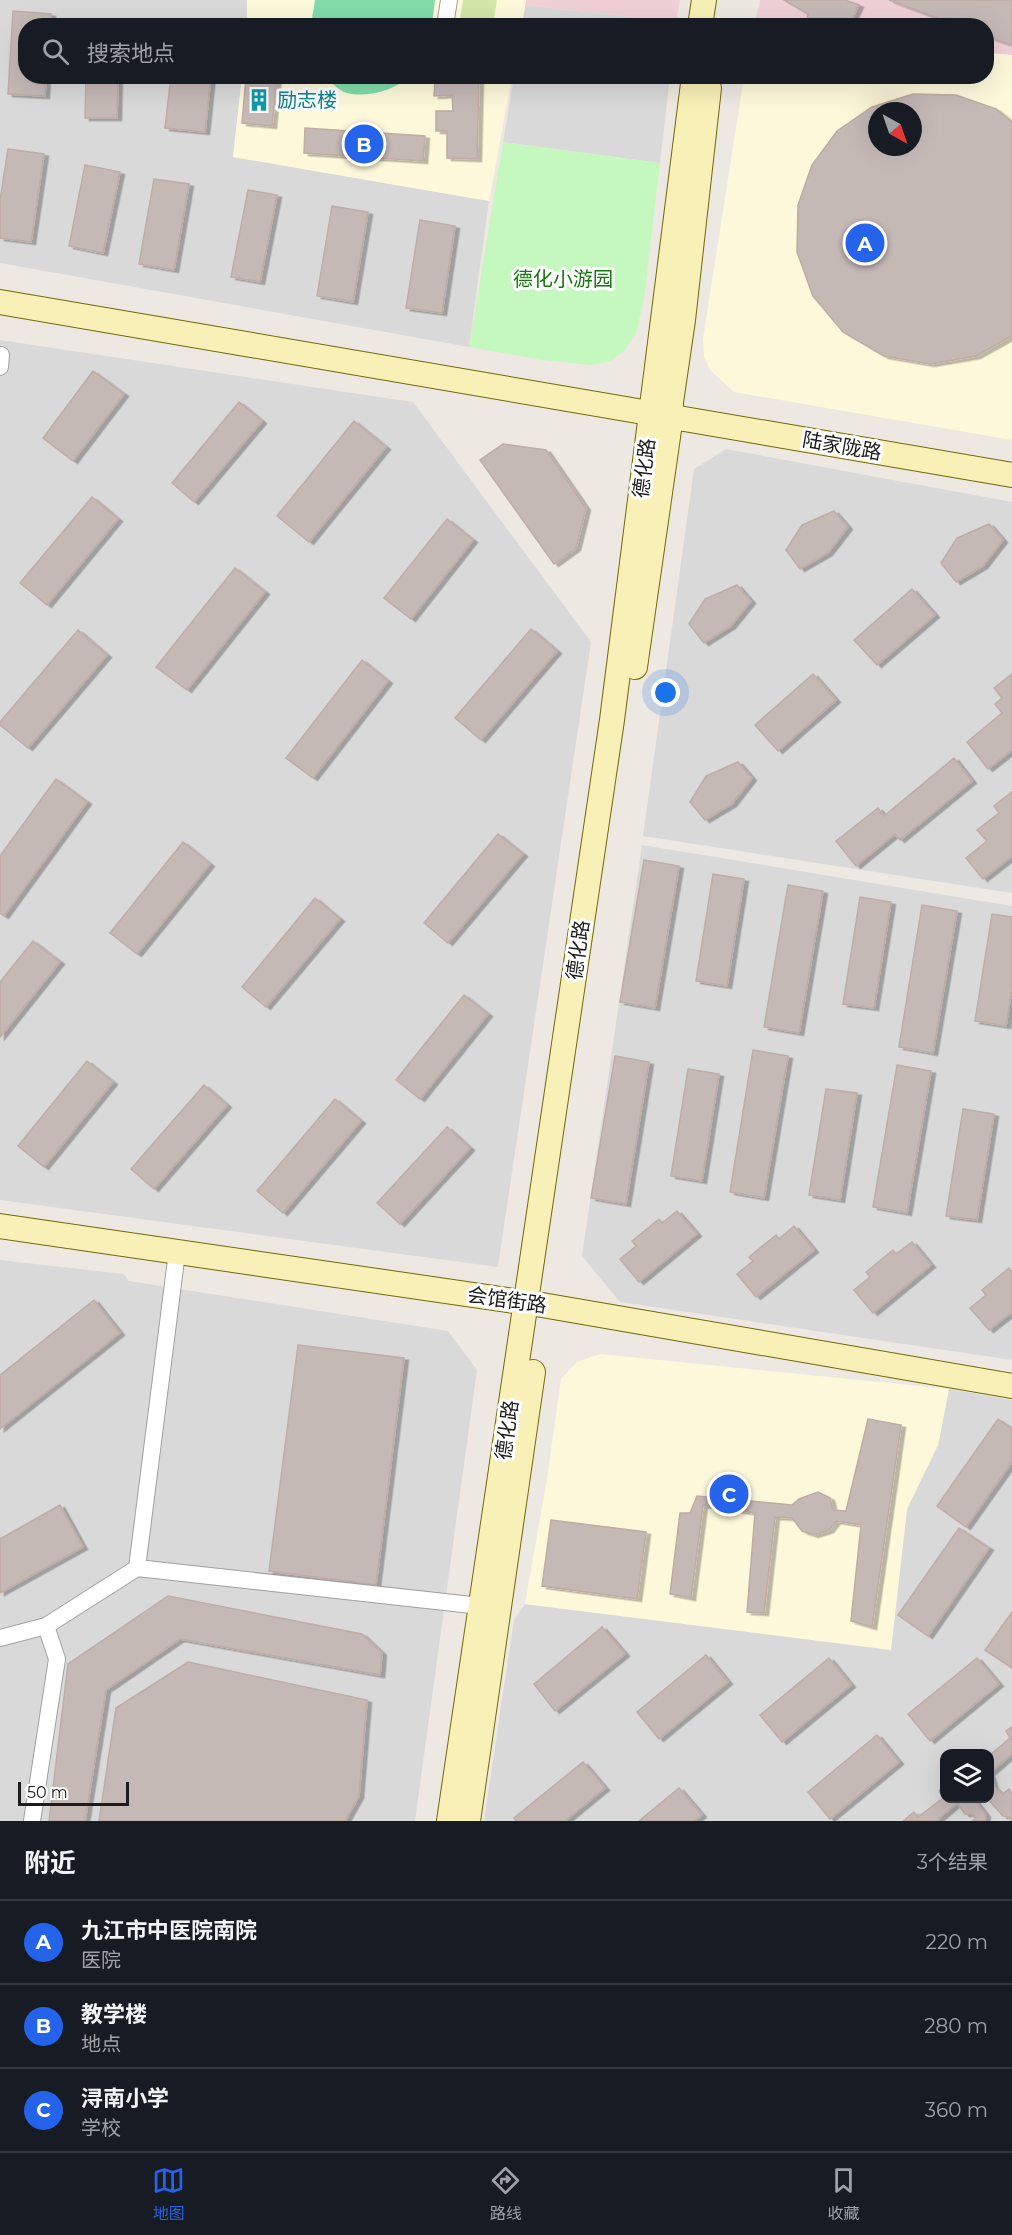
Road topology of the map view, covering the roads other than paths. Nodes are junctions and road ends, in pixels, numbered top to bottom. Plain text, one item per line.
1 (449, 0) edge
2 (704, 0) edge
3 (719, 0) edge
4 (446, 18) edge
5 (701, 18) edge
6 (717, 18) edge
7 (693, 84) edge
8 (709, 84) edge
9 (0, 287) edge
10 (0, 302) edge
11 (661, 407) junction
12 (1012, 475) edge
13 (0, 1226) edge
14 (177, 1252) junction
15 (534, 1304) junction
16 (1012, 1386) edge
17 (137, 1568) junction
18 (481, 1606) junction
19 (46, 1626) junction
20 (0, 1638) edge
21 (32, 1821) edge
22 (449, 1821) edge
23 (468, 1821) edge

1 - 4 street
2 - 5 street
3 - 6 street
7 - 11 street, 德化路
8 - 11 street, 德化路
9 - 11 street
10 - 11 street
11 - 12 street, 陆家陇路
11 - 15 street, 德化路
13 - 14 street, 会馆街路
14 - 15 street, 会馆街路
14 - 17 street
15 - 16 street, 会馆街路
15 - 18 street, 德化路
15 - 23 street, 德化路
17 - 18 street
17 - 19 street
18 - 22 street, 德化路
19 - 20 street
19 - 21 street

